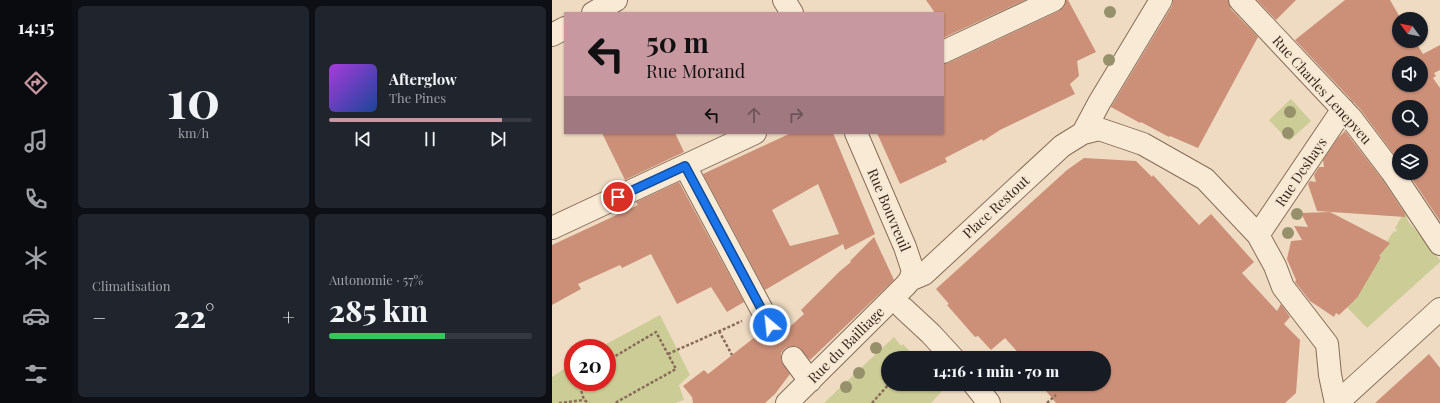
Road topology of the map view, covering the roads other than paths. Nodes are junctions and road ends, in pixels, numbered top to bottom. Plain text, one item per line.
1 (616, 0) edge
2 (784, 0) edge
3 (1054, 0) edge
4 (1161, 0) edge
5 (1240, 0) edge
6 (595, 12) edge
7 (791, 12) edge
8 (564, 29) edge
9 (552, 36) edge
10 (944, 52) edge
11 (1343, 109) junction
12 (1091, 131) junction
13 (753, 134) edge
14 (856, 134) edge
15 (685, 166) junction
16 (552, 228) edge
17 (1258, 235) junction
18 (1440, 244) edge
19 (907, 283) junction
20 (902, 308) dead end
21 (1440, 309) edge
22 (766, 319) road end
23 (947, 351) edge
24 (793, 358) dead end
25 (810, 381) junction
26 (980, 391) edge
27 (787, 403) edge
28 (989, 403) edge
29 (1336, 403) edge

1 - 6 street
2 - 7 street
3 - 10 street
4 - 12 street
5 - 11 street, Rue Charles Lenepveu
8 - 9 street
11 - 17 street, Rue Deshays
11 - 18 street, Rue Charles Lenepveu
12 - 17 street
12 - 19 street, Place Restout
13 - 15 street
14 - 19 street, Rue Bouvreuil
15 - 16 street
15 - 22 street
17 - 29 street
19 - 25 street, Rue du Bailliage
20 - 23 street
21 - 29 street
24 - 25 street
25 - 27 street, Rue du Bailliage
26 - 28 street

